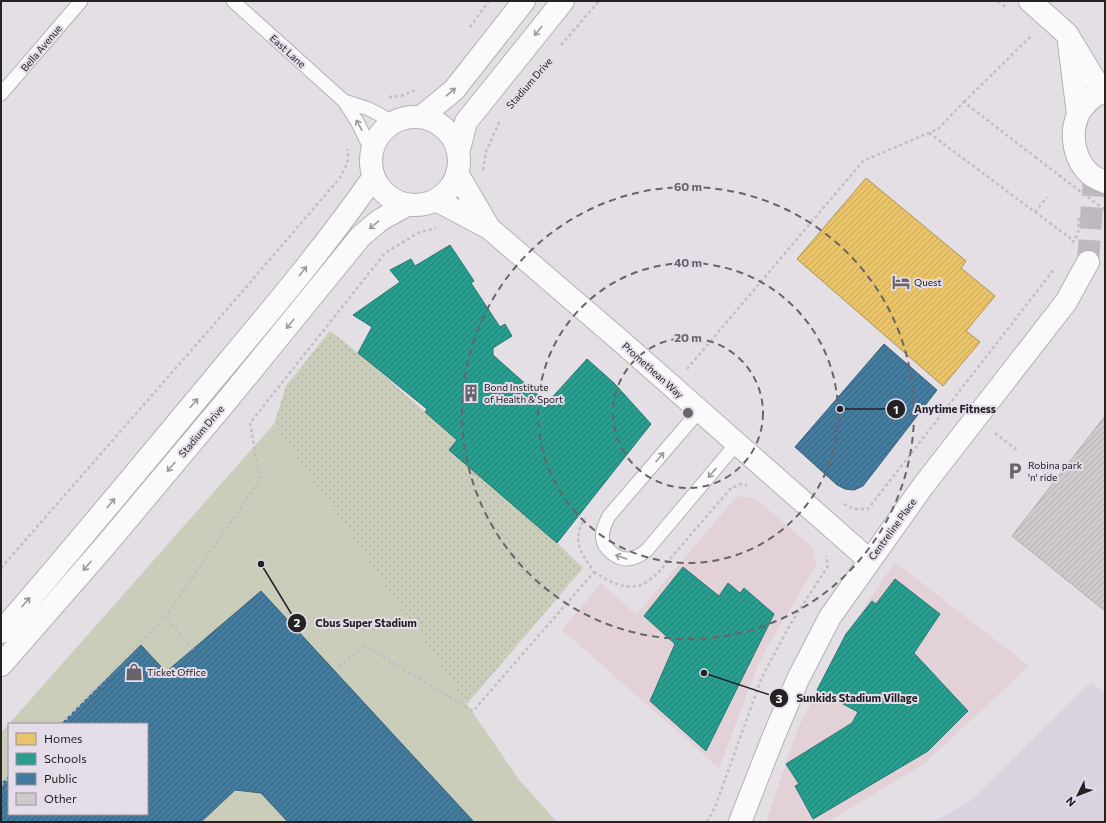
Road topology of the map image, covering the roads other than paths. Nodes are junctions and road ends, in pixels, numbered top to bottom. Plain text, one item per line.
1 (81, 1) edge
2 (233, 1) edge
3 (524, 1) edge
4 (563, 1) edge
5 (1030, 1) edge
6 (1067, 34) junction
7 (1103, 92) edge
8 (1, 94) edge
9 (344, 101) junction
10 (1078, 114) junction
11 (421, 117) junction
12 (393, 122) junction
13 (371, 150) junction
14 (458, 163) junction
15 (373, 178) junction
16 (1105, 182) edge
17 (436, 200) junction
18 (407, 205) junction
19 (489, 228) junction
20 (1088, 262) tunnel mouth
21 (700, 411) junction
22 (737, 443) junction
23 (869, 560) junction
24 (1, 632) edge
25 (1, 665) edge
26 (740, 822) edge

1 - 8 lane, Bella Avenue
2 - 9 lane, East Lane
11 -> 3 street
4 -> 14 street
5 - 6 street
6 - 7 street
6 - 10 street
7 - 10 street
9 - 12 lane
13 -> 9 lane
10 - 16 street
11 - 12 street
11 - 14 street
12 - 13 street
13 - 15 street
14 - 17 street
14 - 19 street
15 - 18 street
24 -> 15 street
17 - 18 street
17 - 19 street
18 -> 25 street, Stadium Drive
19 - 21 street, Promethean Way
20 - 23 street, Centreline Place
21 - 22 street, Promethean Way
22 -> 21 lane
22 - 23 street, Promethean Way
23 - 26 street, Centreline Place

